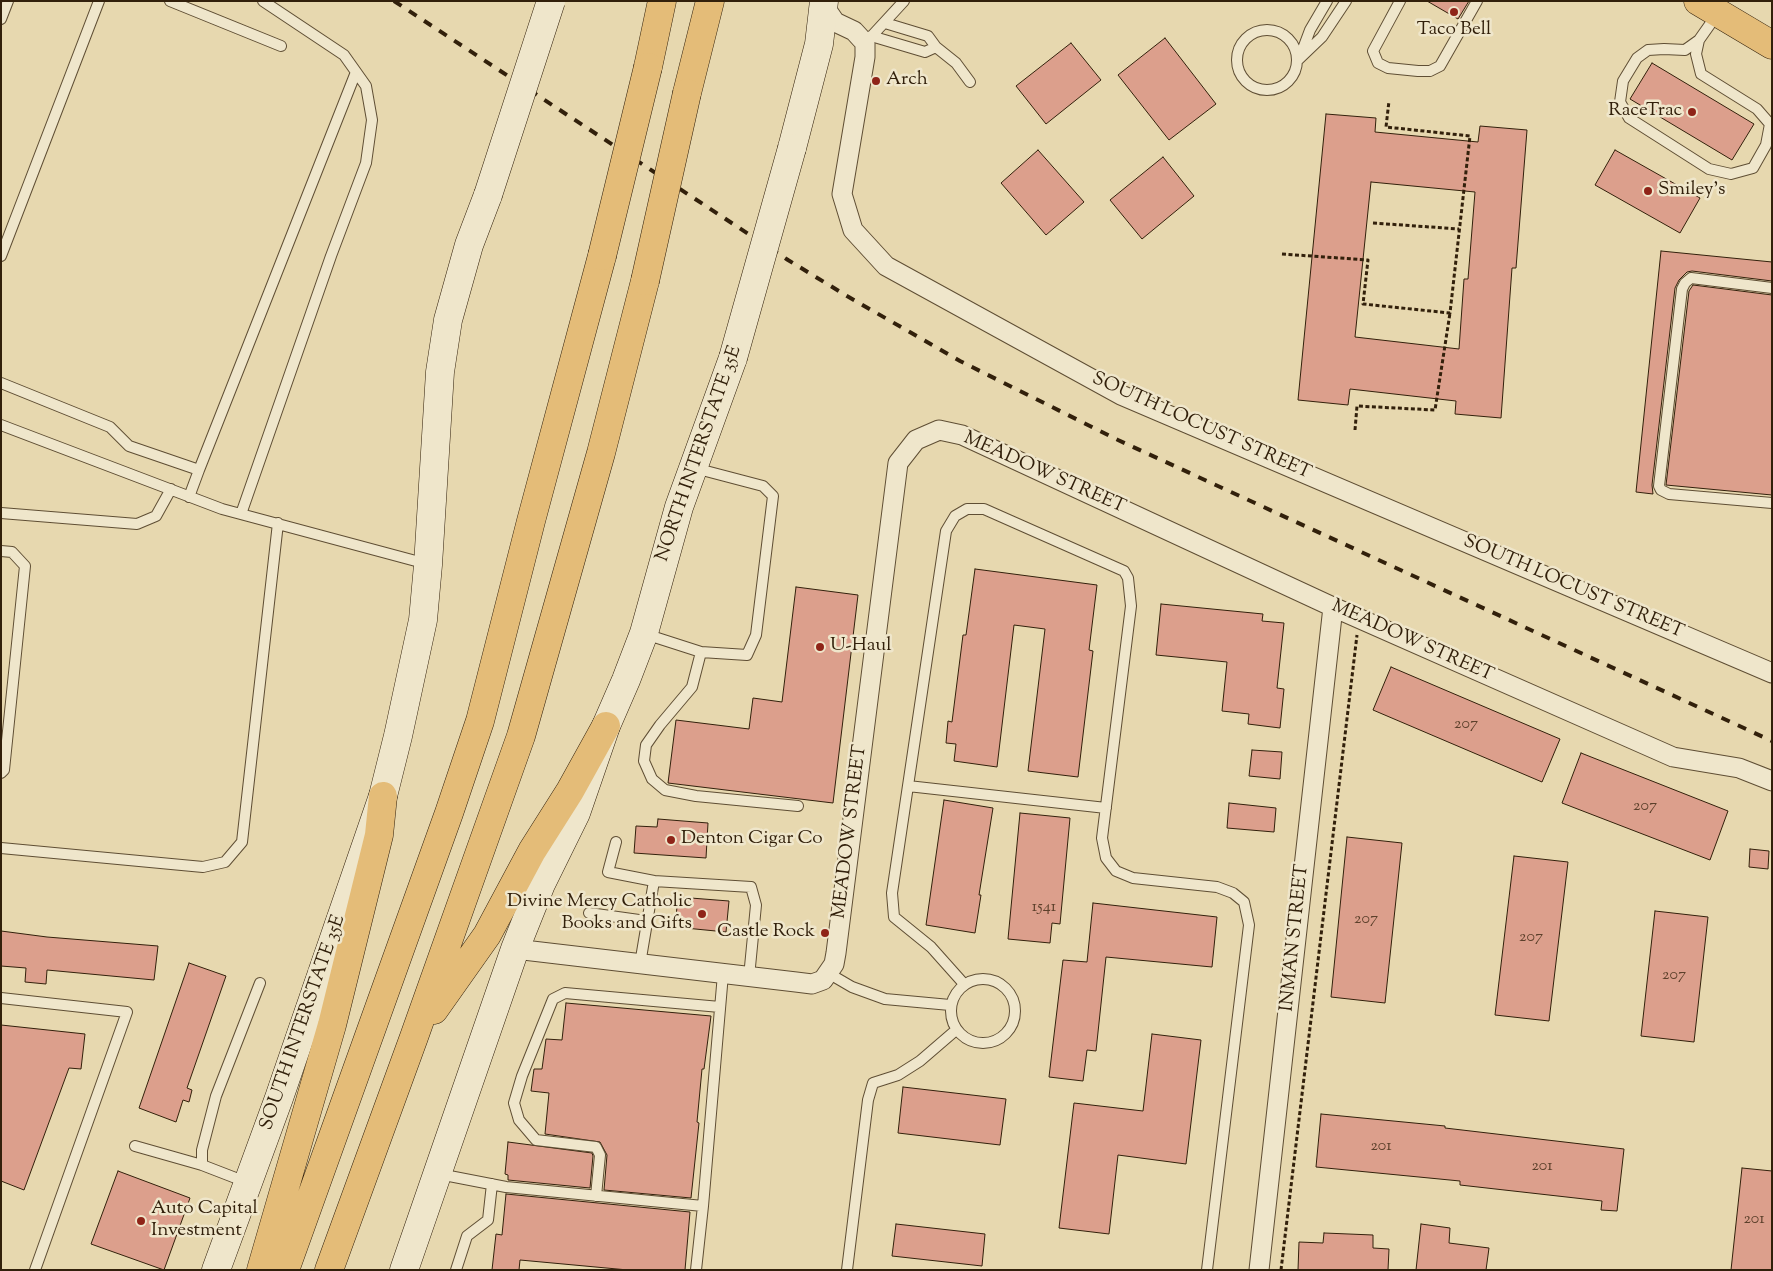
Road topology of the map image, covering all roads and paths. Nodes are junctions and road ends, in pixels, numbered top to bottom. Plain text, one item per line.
1 (8, 1) edge
2 (99, 1) edge
3 (170, 1) edge
4 (263, 1) edge
5 (551, 1) edge
6 (662, 1) edge
7 (710, 1) edge
8 (904, 1) edge
9 (1328, 1) edge
10 (1346, 1) edge
11 (1400, 1) edge
12 (1477, 1) edge
13 (824, 4) edge
14 (1713, 5) edge
15 (1, 19) edge
16 (885, 23) junction
17 (868, 40) junction
18 (1699, 40) junction
19 (1772, 45) edge
20 (281, 46) dead end
21 (936, 47) junction
22 (1298, 60) junction
23 (356, 72) junction
24 (970, 82) dead end
25 (1388, 101) dead end
26 (1373, 223) dead end
27 (1459, 229) junction
28 (1282, 254) dead end
29 (1, 256) edge
30 (1772, 288) edge
31 (1450, 313) junction
32 (1, 383) edge
33 (1, 425) edge
34 (1355, 430) dead end
35 (694, 464) junction
36 (199, 470) junction
37 (171, 490) junction
38 (189, 497) junction
39 (1772, 503) edge
40 (1, 512) edge
41 (241, 514) junction
42 (278, 523) junction
43 (1, 551) edge
44 (428, 565) junction
45 (1333, 607) junction
46 (1357, 633) dead end
47 (644, 634) junction
48 (701, 652) junction
49 (1772, 673) edge
50 (606, 726) junction
51 (1, 773) edge
52 (1772, 781) edge
53 (386, 785) junction
54 (908, 786) junction
55 (798, 806) dead end
56 (1106, 808) junction
57 (616, 842) dead end
58 (1, 848) edge
59 (654, 881) junction
60 (589, 913) dead end
61 (646, 922) junction
62 (515, 950) junction
63 (640, 964) junction
64 (828, 973) junction
65 (723, 974) junction
66 (749, 977) junction
67 (260, 983) dead end
68 (964, 984) junction
69 (1, 998) edge
70 (950, 1005) junction
71 (720, 1007) junction
72 (956, 1030) junction
73 (414, 1037) junction
74 (136, 1146) dead end
75 (202, 1165) junction
76 (437, 1174) junction
77 (248, 1183) junction
78 (492, 1184) junction
79 (596, 1196) junction
80 (703, 1206) junction
81 (35, 1270) edge
82 (216, 1270) edge
83 (261, 1270) edge
84 (286, 1270) edge
85 (329, 1270) edge
86 (404, 1270) edge
87 (456, 1270) edge
88 (696, 1270) edge
89 (847, 1270) edge
90 (1208, 1270) edge
91 (1259, 1270) edge
92 (1281, 1270) edge

1 - 15 lane
2 - 29 lane
3 - 20 lane
4 - 23 lane
5 - 44 main road, bridge
6 - 84 main road, bridge
7 - 73 main road, bridge
8 - 16 lane
9 - 22 lane
10 - 22 lane
11 - 12 lane
13 - 17 street
13 - 35 main road, NORTH INTERSTATE 35E, bridge
14 - 18 lane
14 - 19 main road
16 - 17 lane
16 - 21 lane
17 - 21 lane
17 - 49 street, SOUTH LOCUST STREET
18 - 18 lane
21 - 24 lane
22 - 22 lane
23 - 36 lane
23 - 41 lane
25 - 27 path
26 - 27 path
27 - 31 path
28 - 31 path
30 - 39 lane
31 - 34 path
32 - 36 lane
33 - 37 lane
35 - 47 main road, NORTH INTERSTATE 35E
35 - 48 lane
36 - 38 lane
37 - 38 lane
37 - 40 lane
38 - 41 lane
41 - 42 lane
42 - 44 lane
42 - 58 lane
43 - 51 lane
44 - 53 main road
45 - 52 street, MEADOW STREET
45 - 64 street, MEADOW STREET
45 - 91 street, INMAN STREET
46 - 92 path
47 - 48 lane
47 - 50 main road, NORTH INTERSTATE 35E
48 - 55 lane
50 - 62 main road, NORTH INTERSTATE 35E
50 - 73 main road
53 - 77 main road, SOUTH INTERSTATE 35E
53 - 83 main road
54 - 56 lane
54 - 56 lane
54 - 68 lane
56 - 90 lane
57 - 59 lane
59 - 61 lane
59 - 66 lane
60 - 61 lane
61 - 63 lane
62 - 63 street
62 - 76 main road
63 - 65 street
64 - 66 street
64 - 70 lane
65 - 66 street
65 - 71 lane
67 - 75 lane
68 - 70 lane
68 - 72 lane
69 - 81 lane
70 - 72 lane
71 - 79 lane
71 - 80 lane
72 - 89 lane
73 - 85 main road
74 - 75 lane
75 - 77 lane
76 - 78 lane
76 - 86 main road
77 - 82 main road, SOUTH INTERSTATE 35E
78 - 79 lane
78 - 87 lane
79 - 80 lane
80 - 88 lane

